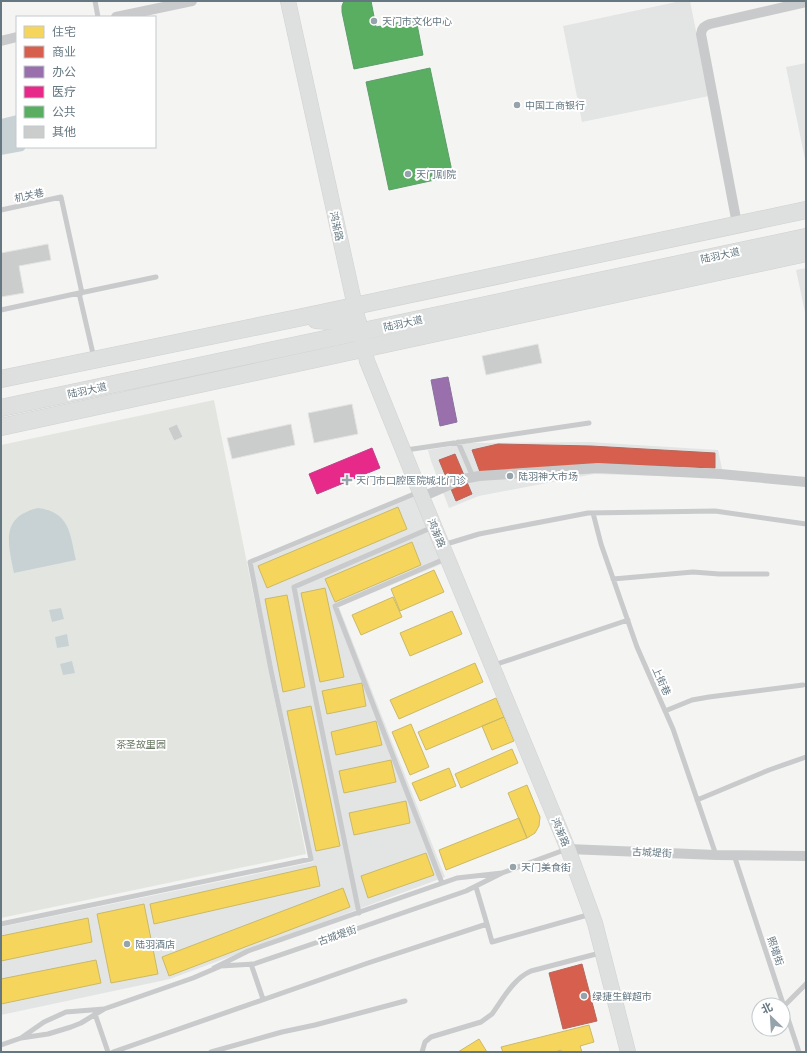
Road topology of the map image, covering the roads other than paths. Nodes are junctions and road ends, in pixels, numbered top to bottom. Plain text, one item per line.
1 (95, 1) edge
2 (192, 1) edge
3 (288, 1) edge
4 (806, 2) edge
5 (98, 16) edge
6 (121, 16) edge
7 (16, 38) edge
8 (1, 41) edge
9 (1, 210) edge
10 (806, 210) edge
11 (737, 224) junction
12 (806, 227) edge
13 (806, 237) edge
14 (806, 253) edge
15 (156, 277) dead end
16 (80, 293) junction
17 (354, 306) junction
18 (1, 310) edge
19 (298, 318) junction
20 (359, 327) junction
21 (364, 349) junction
22 (323, 358) junction
23 (94, 359) junction
24 (1, 379) edge
25 (1, 398) edge
26 (1, 408) edge
27 (589, 423) dead end
28 (5, 424) edge
29 (458, 442) junction
30 (402, 450) junction
31 (472, 477) junction
32 (806, 482) edge
33 (420, 494) junction
34 (593, 513) junction
35 (806, 524) edge
36 (434, 526) junction
37 (444, 551) junction
38 (767, 574) dead end
39 (613, 579) junction
40 (628, 620) junction
41 (492, 666) junction
42 (803, 685) dead end
43 (665, 711) junction
44 (806, 757) edge
45 (697, 800) junction
46 (568, 849) junction
47 (716, 855) junction
48 (734, 856) junction
49 (806, 856) edge
50 (502, 873) junction
51 (442, 883) junction
52 (476, 887) junction
53 (359, 912) junction
54 (592, 914) junction
55 (1, 924) edge
56 (487, 924) junction
57 (603, 952) junction
58 (251, 964) junction
59 (214, 968) junction
60 (806, 984) edge
61 (781, 997) edge
62 (791, 999) edge
63 (264, 1000) junction
64 (405, 1001) dead end
65 (104, 1010) junction
66 (96, 1014) junction
67 (791, 1027) edge
68 (21, 1038) junction
69 (1, 1045) edge
70 (108, 1052) edge
71 (113, 1052) edge
72 (213, 1052) edge
73 (422, 1052) edge
74 (628, 1052) edge
75 (799, 1052) edge

1 - 5 lane
2 - 6 street
3 - 17 street, 鸿渐路
4 - 11 street
7 - 8 street
9 - 16 lane, 机关巷
10 - 11 main road
11 - 17 main road
12 - 20 main road, 陆羽大道
13 - 20 main road, 陆羽大道
14 - 21 main road
15 - 16 lane
16 - 18 lane
16 - 23 lane
17 - 19 main road
17 - 20 street, 鸿渐路
19 - 20 main road
19 - 23 main road
20 - 21 street, 鸿渐路
20 - 22 main road
20 - 25 main road, 陆羽大道
20 - 26 main road, 陆羽大道
21 - 22 main road
21 - 30 street, 鸿渐路
22 - 28 main road
23 - 24 main road
27 - 29 lane
29 - 30 lane
29 - 31 lane
30 - 33 street, 鸿渐路
31 - 32 street
31 - 33 street
33 - 36 street, 鸿渐路
33 - 55 lane
34 - 35 lane
34 - 37 lane
34 - 39 lane, 上街巷
36 - 37 street, 鸿渐路
36 - 53 lane
37 - 41 street, 鸿渐路
37 - 51 lane
38 - 39 lane
39 - 40 lane, 上街巷
40 - 41 lane
40 - 43 lane, 上街巷
41 - 46 street, 鸿渐路
42 - 43 lane
43 - 45 lane, 上街巷
44 - 45 lane
45 - 47 lane, 上街巷
46 - 47 street, 古城堤街
46 - 50 lane, 古城堤街
46 - 54 street, 鸿渐路
47 - 48 street, 古城堤街
48 - 49 street, 古城堤街
48 - 61 lane, 照墙街
50 - 51 lane, 古城堤街
50 - 52 lane, 古城堤街
51 - 53 lane, 古城堤街
52 - 56 lane
52 - 58 lane, 古城堤街
53 - 59 lane, 古城堤街
54 - 56 lane
54 - 57 street, 鸿渐路
56 - 63 lane
57 - 73 lane
57 - 74 street, 鸿渐路
58 - 59 lane, 古城堤街
58 - 63 lane
59 - 65 lane, 古城堤街
60 - 62 lane
63 - 71 lane
64 - 72 lane
65 - 66 lane, 古城堤街
65 - 68 lane, 古城堤街
66 - 68 lane, 古城堤街
66 - 70 lane
67 - 75 lane, 照墙街
68 - 69 lane, 古城堤街

